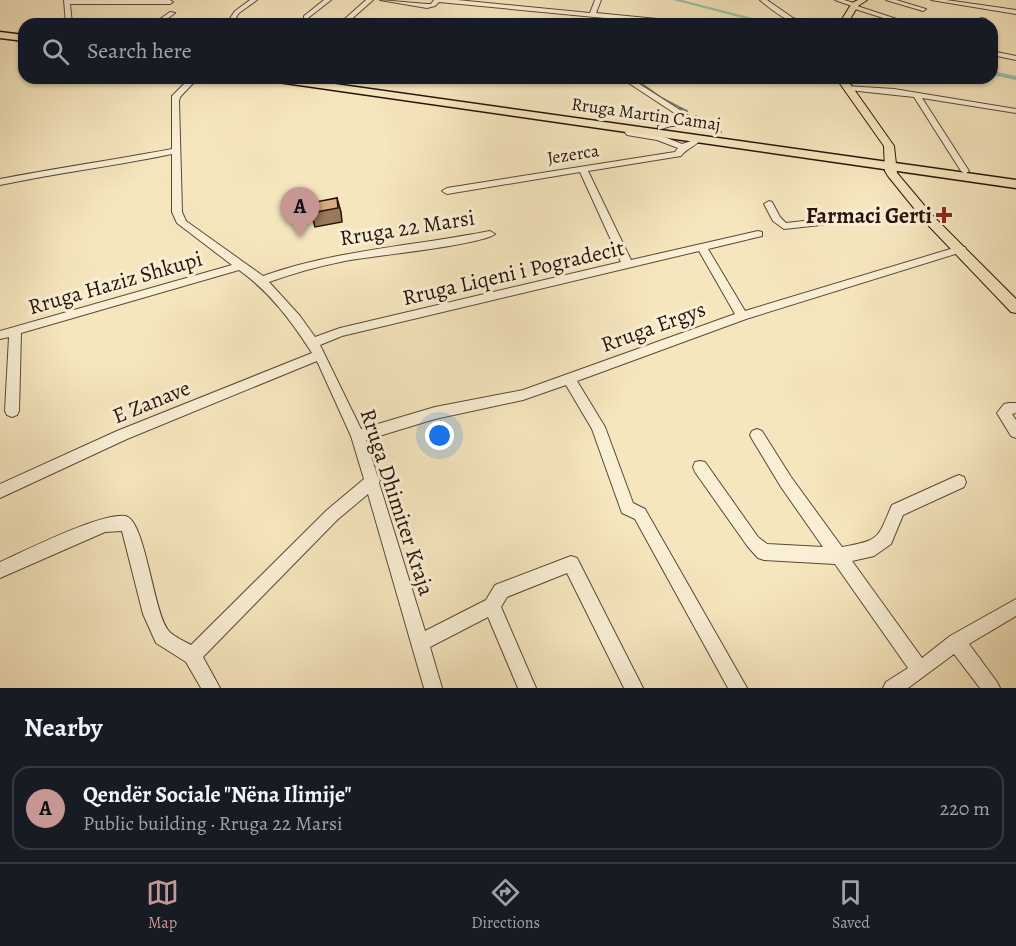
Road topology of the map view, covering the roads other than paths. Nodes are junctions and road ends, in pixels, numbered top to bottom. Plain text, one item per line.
1 (254, 0) edge
2 (328, 0) edge
3 (369, 0) edge
4 (388, 0) edge
5 (437, 0) edge
6 (598, 0) edge
7 (838, 0) edge
8 (889, 0) edge
9 (934, 0) edge
10 (979, 0) edge
11 (67, 1) edge
12 (769, 1) edge
13 (170, 2) dead end
14 (857, 4) edge
15 (1016, 5) edge
16 (525, 9) junction
17 (923, 9) dead end
18 (1016, 12) edge
19 (172, 13) dead end
20 (592, 15) junction
21 (306, 17) dead end
22 (68, 18) edge
23 (165, 18) edge
24 (233, 18) edge
25 (349, 18) edge
26 (539, 18) edge
27 (624, 18) edge
28 (790, 18) edge
29 (847, 18) edge
30 (893, 18) edge
31 (0, 35) edge
32 (0, 39) edge
33 (18, 40) edge
34 (18, 40) edge
35 (998, 54) edge
36 (1016, 58) edge
37 (188, 84) edge
38 (313, 84) edge
39 (351, 84) edge
40 (635, 84) edge
41 (846, 84) edge
42 (849, 88) junction
43 (918, 97) junction
44 (1016, 111) edge
45 (661, 128) junction
46 (627, 129) junction
47 (697, 139) junction
48 (683, 147) junction
49 (176, 151) junction
50 (892, 163) junction
51 (583, 169) junction
52 (965, 171) junction
53 (1016, 178) edge
54 (0, 182) edge
55 (1016, 184) edge
56 (447, 191) dead end
57 (769, 204) dead end
58 (930, 220) junction
59 (490, 234) dead end
60 (758, 234) dead end
61 (702, 247) junction
62 (961, 249) junction
63 (628, 265) junction
64 (241, 266) junction
65 (262, 281) junction
66 (1016, 308) edge
67 (742, 316) junction
68 (15, 331) junction
69 (0, 335) edge
70 (316, 349) junction
71 (568, 379) junction
72 (1016, 408) edge
73 (12, 411) dead end
74 (1016, 432) edge
75 (757, 435) dead end
76 (358, 436) junction
77 (700, 467) dead end
78 (373, 480) junction
79 (958, 482) dead end
80 (0, 491) edge
81 (838, 556) junction
82 (0, 570) edge
83 (492, 606) junction
84 (1016, 607) edge
85 (956, 642) junction
86 (420, 643) junction
87 (192, 656) junction
88 (920, 670) junction
89 (211, 688) edge
90 (433, 688) edge
91 (527, 688) edge
92 (634, 688) edge
93 (738, 688) edge
94 (892, 688) edge
95 (991, 688) edge

1 - 24 street
2 - 21 street
3 - 25 street
4 - 5 street
5 - 16 street
6 - 20 street
7 - 14 street
8 - 17 street
9 - 18 street
10 - 15 street
11 - 13 street
11 - 22 street
12 - 28 street
14 - 29 main road
14 - 30 street
16 - 20 street
16 - 26 street
19 - 23 street
20 - 27 street
31 - 33 highway
32 - 34 highway
35 - 36 street
37 - 49 street, Rruga Dhimiter Kraja
38 - 46 highway, Rruga Martin Camaj
39 - 45 highway, Rruga Martin Camaj
40 - 45 street
41 - 42 main road
42 - 43 street
42 - 50 main road
43 - 44 street
43 - 52 street
45 - 50 highway, Rruga Martin Camaj
46 - 47 highway, Rruga Martin Camaj
46 - 48 street
47 - 48 street, Jezerca
47 - 50 highway, Rruga Martin Camaj
48 - 51 street, Jezerca
49 - 54 street
49 - 64 street, Rruga Dhimiter Kraja
50 - 52 highway, Rruga Martin Camaj
50 - 55 highway, Rruga Martin Camaj
50 - 58 main road
51 - 56 street, Jezerca
51 - 63 street
52 - 53 highway, Rruga Martin Camaj
57 - 58 street
58 - 62 main road
59 - 65 street, Rruga 22 Marsi
60 - 61 street, Rruga Liqeni i Pogradecit
61 - 63 street, Rruga Liqeni i Pogradecit
61 - 67 street
62 - 66 main road
62 - 67 street, Rruga Ergys
63 - 70 street, Rruga Liqeni i Pogradecit
64 - 65 street, Rruga Dhimiter Kraja
64 - 68 street, Rruga Haziz Shkupi
65 - 70 street, Rruga Dhimiter Kraja
67 - 71 street, Rruga Ergys
68 - 69 street, Rruga Haziz Shkupi
68 - 73 street
70 - 76 street, Rruga Dhimiter Kraja
70 - 80 street, E Zanave
71 - 76 street, Rruga Ergys
71 - 93 street
72 - 74 street
75 - 81 street
76 - 78 street, Rruga Dhimiter Kraja
77 - 81 street
78 - 86 street, Rruga Dhimiter Kraja
78 - 87 street
79 - 81 street
81 - 88 street
82 - 87 street
83 - 86 street
83 - 91 street
83 - 92 street
84 - 85 street
85 - 88 street
85 - 95 street
86 - 90 street, Rruga Dhimiter Kraja
87 - 89 street
88 - 94 street

